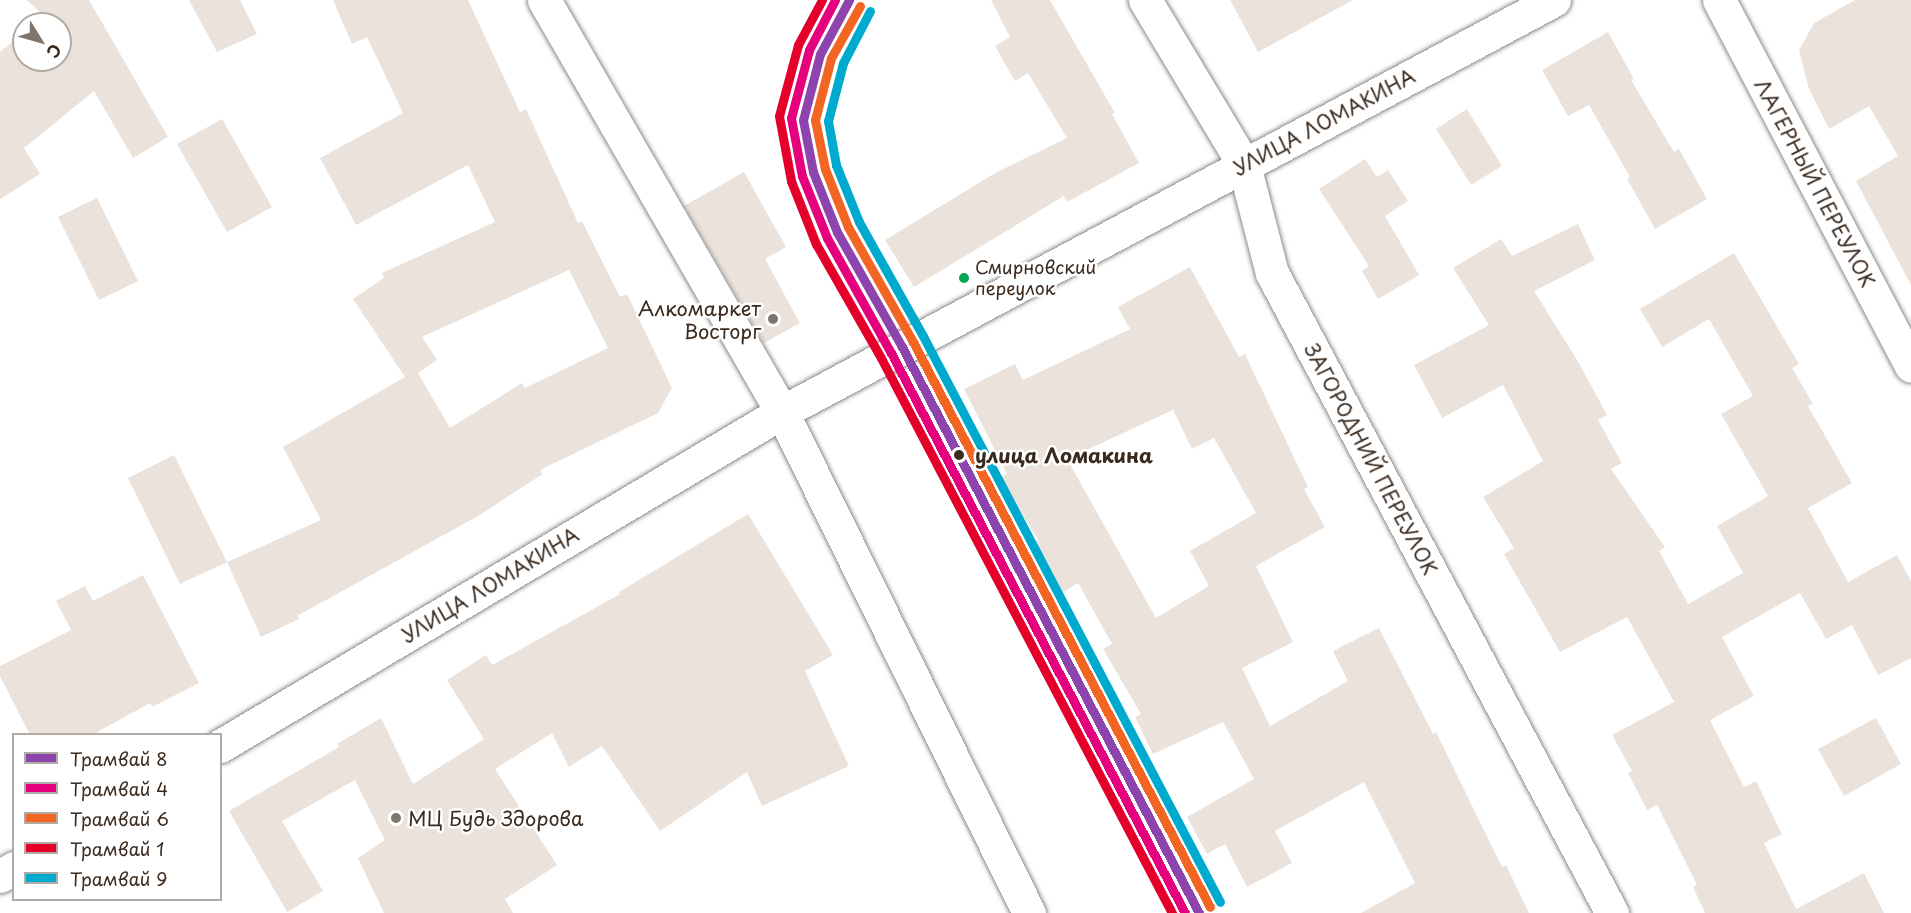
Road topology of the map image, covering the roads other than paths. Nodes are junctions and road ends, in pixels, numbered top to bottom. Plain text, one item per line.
1 (544, 0) edge
2 (1145, 0) edge
3 (1554, 0) edge
4 (1719, 0) edge
5 (1244, 165) junction
6 (1911, 366) edge
7 (782, 412) junction
8 (222, 745) edge
9 (1029, 913) edge
10 (1612, 913) edge

1 - 7 main road
2 - 5 main road, ЗАГОРОДНИЙ ПЕРЕУЛОК
3 - 5 main road, УЛИЦА ЛОМАКИНА
4 - 6 main road, ЛАГЕРНЫЙ ПЕРЕУЛОК
5 - 7 main road, УЛИЦА ЛОМАКИНА
5 - 10 main road, ЗАГОРОДНИЙ ПЕРЕУЛОК
7 - 8 main road, УЛИЦА ЛОМАКИНА
7 - 9 main road

